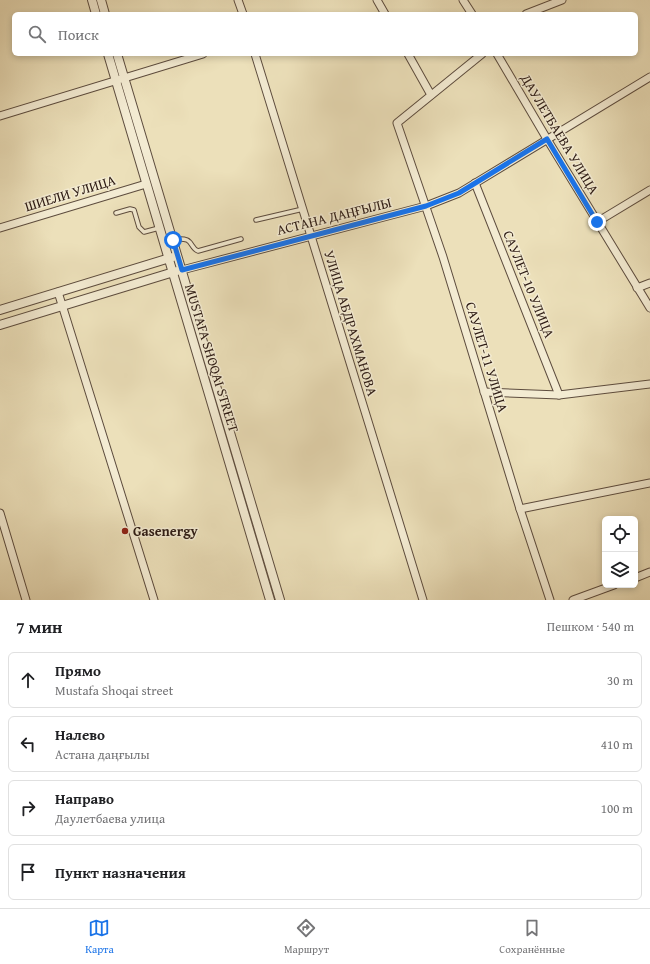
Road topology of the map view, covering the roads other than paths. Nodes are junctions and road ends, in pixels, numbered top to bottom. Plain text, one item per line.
1 (92, 0) edge
2 (101, 0) edge
3 (238, 0) edge
4 (377, 0) edge
5 (463, 0) edge
6 (562, 0) edge
7 (95, 12) edge
8 (104, 12) edge
9 (242, 12) edge
10 (384, 12) edge
11 (471, 12) edge
12 (531, 12) edge
13 (109, 56) edge
14 (119, 56) edge
15 (196, 56) edge
16 (256, 56) edge
17 (409, 56) edge
18 (480, 56) edge
19 (498, 56) edge
20 (650, 77) edge
21 (125, 78) junction
22 (116, 81) junction
23 (431, 95) junction
24 (0, 116) edge
25 (547, 139) junction
26 (475, 183) junction
27 (146, 184) junction
28 (650, 190) edge
29 (426, 206) junction
30 (303, 210) junction
31 (116, 213) dead end
32 (256, 220) dead end
33 (597, 222) junction
34 (0, 228) edge
35 (159, 228) junction
36 (311, 236) junction
37 (241, 239) dead end
38 (173, 240) junction
39 (178, 256) junction
40 (169, 259) junction
41 (182, 270) junction
42 (173, 272) junction
43 (650, 283) edge
44 (637, 288) junction
45 (58, 292) junction
46 (62, 306) junction
47 (650, 308) edge
48 (0, 310) edge
49 (0, 325) edge
50 (650, 384) edge
51 (484, 392) junction
52 (559, 395) junction
53 (650, 483) edge
54 (520, 509) junction
55 (0, 514) edge
56 (650, 572) edge
57 (638, 577) edge
58 (606, 588) edge
59 (26, 600) edge
60 (154, 600) edge
61 (270, 600) edge
62 (280, 600) edge
63 (423, 600) edge
64 (550, 600) edge
65 (573, 600) edge

1 - 7 street
2 - 8 street
3 - 9 street
4 - 10 street
5 - 11 street
6 - 12 street
13 - 22 street, MUSTAFA SHOQAI STREET
14 - 21 street, MUSTAFA SHOQAI STREET
15 - 21 street
16 - 30 street, УЛИЦА АБДРАХМАНОВА
17 - 23 street
18 - 23 street
19 - 25 street, ДАУЛЕТБАЕВА УЛИЦА
20 - 25 street, АСТАНА ДАҢҒЫЛЫ
21 - 22 street
21 - 38 street, MUSTAFA SHOQAI STREET
22 - 24 street
22 - 27 street, MUSTAFA SHOQAI STREET
23 - 29 street, САУЛЕТ-11 УЛИЦА
25 - 26 street, АСТАНА ДАҢҒЫЛЫ
25 - 33 street, ДАУЛЕТБАЕВА УЛИЦА
26 - 29 street, АСТАНА ДАҢҒЫЛЫ
26 - 52 street, САУЛЕТ-10 УЛИЦА
27 - 34 street, ШИЕЛИ УЛИЦА
27 - 35 street, MUSTAFA SHOQAI STREET
28 - 33 street
29 - 36 street, АСТАНА ДАҢҒЫЛЫ
29 - 51 street, САУЛЕТ-11 УЛИЦА
30 - 32 lane
30 - 36 street, УЛИЦА АБДРАХМАНОВА
31 - 35 lane
33 - 44 street, ДАУЛЕТБАЕВА УЛИЦА
35 - 40 street, MUSTAFA SHOQAI STREET
36 - 41 street, АСТАНА ДАҢҒЫЛЫ
36 - 63 street, УЛИЦА АБДРАХМАНОВА
37 - 38 lane
38 - 39 street, MUSTAFA SHOQAI STREET
39 - 40 street
39 - 41 street, MUSTAFA SHOQAI STREET
40 - 42 street, MUSTAFA SHOQAI STREET
40 - 45 street
41 - 42 street, АСТАНА ДАҢҒЫЛЫ
41 - 62 street, MUSTAFA SHOQAI STREET
42 - 46 street, АСТАНА ДАҢҒЫЛЫ
42 - 61 street, MUSTAFA SHOQAI STREET
43 - 44 street
44 - 47 street, ДАУЛЕТБАЕВА УЛИЦА
45 - 46 street
45 - 48 street
46 - 49 street, АСТАНА ДАҢҒЫЛЫ
46 - 60 street
50 - 52 street
51 - 52 street
51 - 54 street, САУЛЕТ-11 УЛИЦА
53 - 54 street
54 - 64 street, САУЛЕТ-11 УЛИЦА
55 - 59 street
56 - 57 street
58 - 65 street

